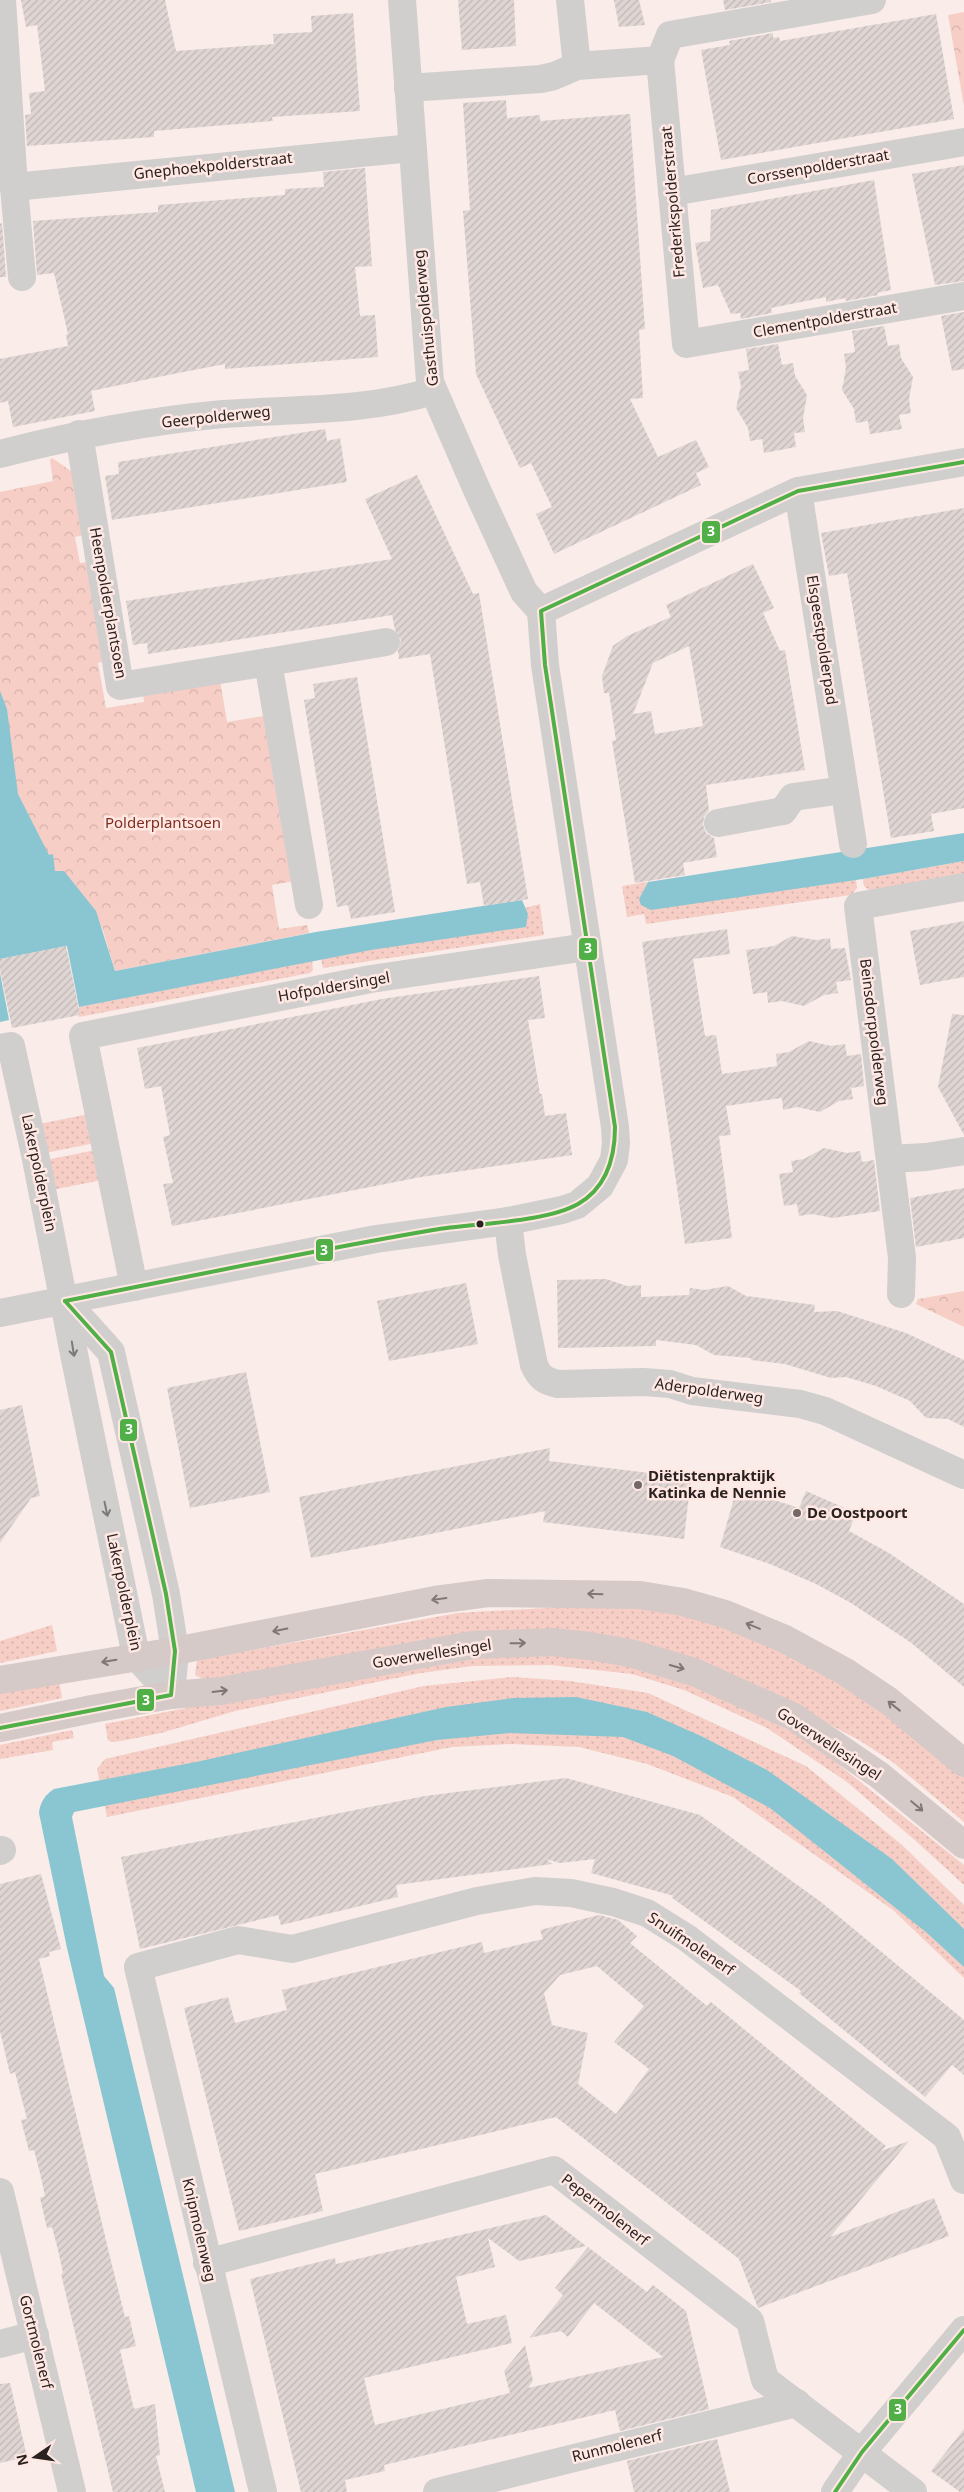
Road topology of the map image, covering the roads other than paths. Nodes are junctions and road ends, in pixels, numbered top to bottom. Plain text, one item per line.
1 (2, 0) edge
2 (402, 0) edge
3 (570, 0) edge
4 (872, 0) edge
5 (660, 60) junction
6 (577, 66) junction
7 (408, 88) junction
8 (964, 142) edge
9 (412, 148) junction
10 (14, 186) junction
11 (672, 192) junction
12 (22, 277) dead end
13 (964, 296) edge
14 (686, 344) joint
15 (433, 391) junction
16 (79, 434) junction
17 (0, 454) edge
18 (964, 462) edge
19 (798, 491) junction
20 (541, 610) junction
21 (386, 642) dead end
22 (268, 662) junction
23 (844, 790) junction
24 (718, 823) dead end
25 (853, 844) dead end
26 (964, 887) edge
27 (310, 905) dead end
28 (587, 947) junction
29 (5, 1047) edge
30 (964, 1151) edge
31 (890, 1159) junction
32 (508, 1220) junction
33 (134, 1287) junction
34 (901, 1294) dead end
35 (65, 1300) junction
36 (0, 1313) edge
37 (964, 1476) edge
38 (175, 1651) junction
39 (136, 1656) junction
40 (0, 1680) edge
41 (171, 1695) junction
42 (0, 1728) edge
43 (964, 1763) edge
44 (964, 1845) edge
45 (138, 1967) joint
46 (964, 2180) edge
47 (0, 2192) edge
48 (207, 2263) junction
49 (964, 2330) edge
50 (35, 2335) junction
51 (0, 2344) edge
52 (797, 2403) junction
53 (862, 2452) junction
54 (72, 2492) edge
55 (263, 2492) edge
56 (437, 2492) edge
57 (835, 2492) edge
58 (912, 2492) edge

1 - 10 street
2 - 7 street, Gasthuispolderweg
3 - 6 street
4 - 5 street
5 - 6 street
5 - 11 street, Frederikspolderstraat
6 - 7 street
7 - 9 street, Gasthuispolderweg
8 - 11 street, Corssenpolderstraat
9 - 10 street, Gnephoekpolderstraat
9 - 15 street, Gasthuispolderweg
10 - 12 street
11 - 14 street, Frederikspolderstraat
13 - 14 street, Clementpolderstraat
15 - 16 street, Geerpolderweg
15 - 20 street, Gasthuispolderweg
16 - 17 street, Geerpolderweg
16 - 22 street, Heenpolderplantsoen
18 - 19 street
19 - 20 street
19 - 23 street, Elsgeestpolderpad
20 - 28 street
21 - 22 street, Heenpolderplantsoen
22 - 27 street
23 - 24 street
23 - 25 street, Elsgeestpolderpad
26 - 31 street, Beinsdorppolderweg
28 - 32 street
28 - 33 street, Hofpoldersingel
29 - 35 street, Lakerpolderplein
30 - 31 street
31 - 34 street, Beinsdorppolderweg
32 - 33 street
32 - 37 street, Aderpolderweg
33 - 35 street
35 - 36 street
35 - 38 street, Lakerpolderplein
35 -> 39 street, Lakerpolderplein
38 - 39 main road
38 - 41 street, Lakerpolderplein
43 -> 38 main road
39 -> 40 main road
39 - 41 street, Lakerpolderplein
41 - 42 main road, Goverwellesingel
41 -> 44 main road, Goverwellesingel
45 - 46 street, Snuifmolenerf
45 - 48 street, Knipmolenweg
47 - 50 street, Gortmolenerf
48 - 52 street, Pepermolenerf
48 - 55 street, Knipmolenweg
49 - 53 street
50 - 51 street
50 - 54 street, Gortmolenerf
52 - 53 street, Pepermolenerf
52 - 56 street, Runmolenerf
53 - 57 street
53 - 58 street, Pepermolenerf

